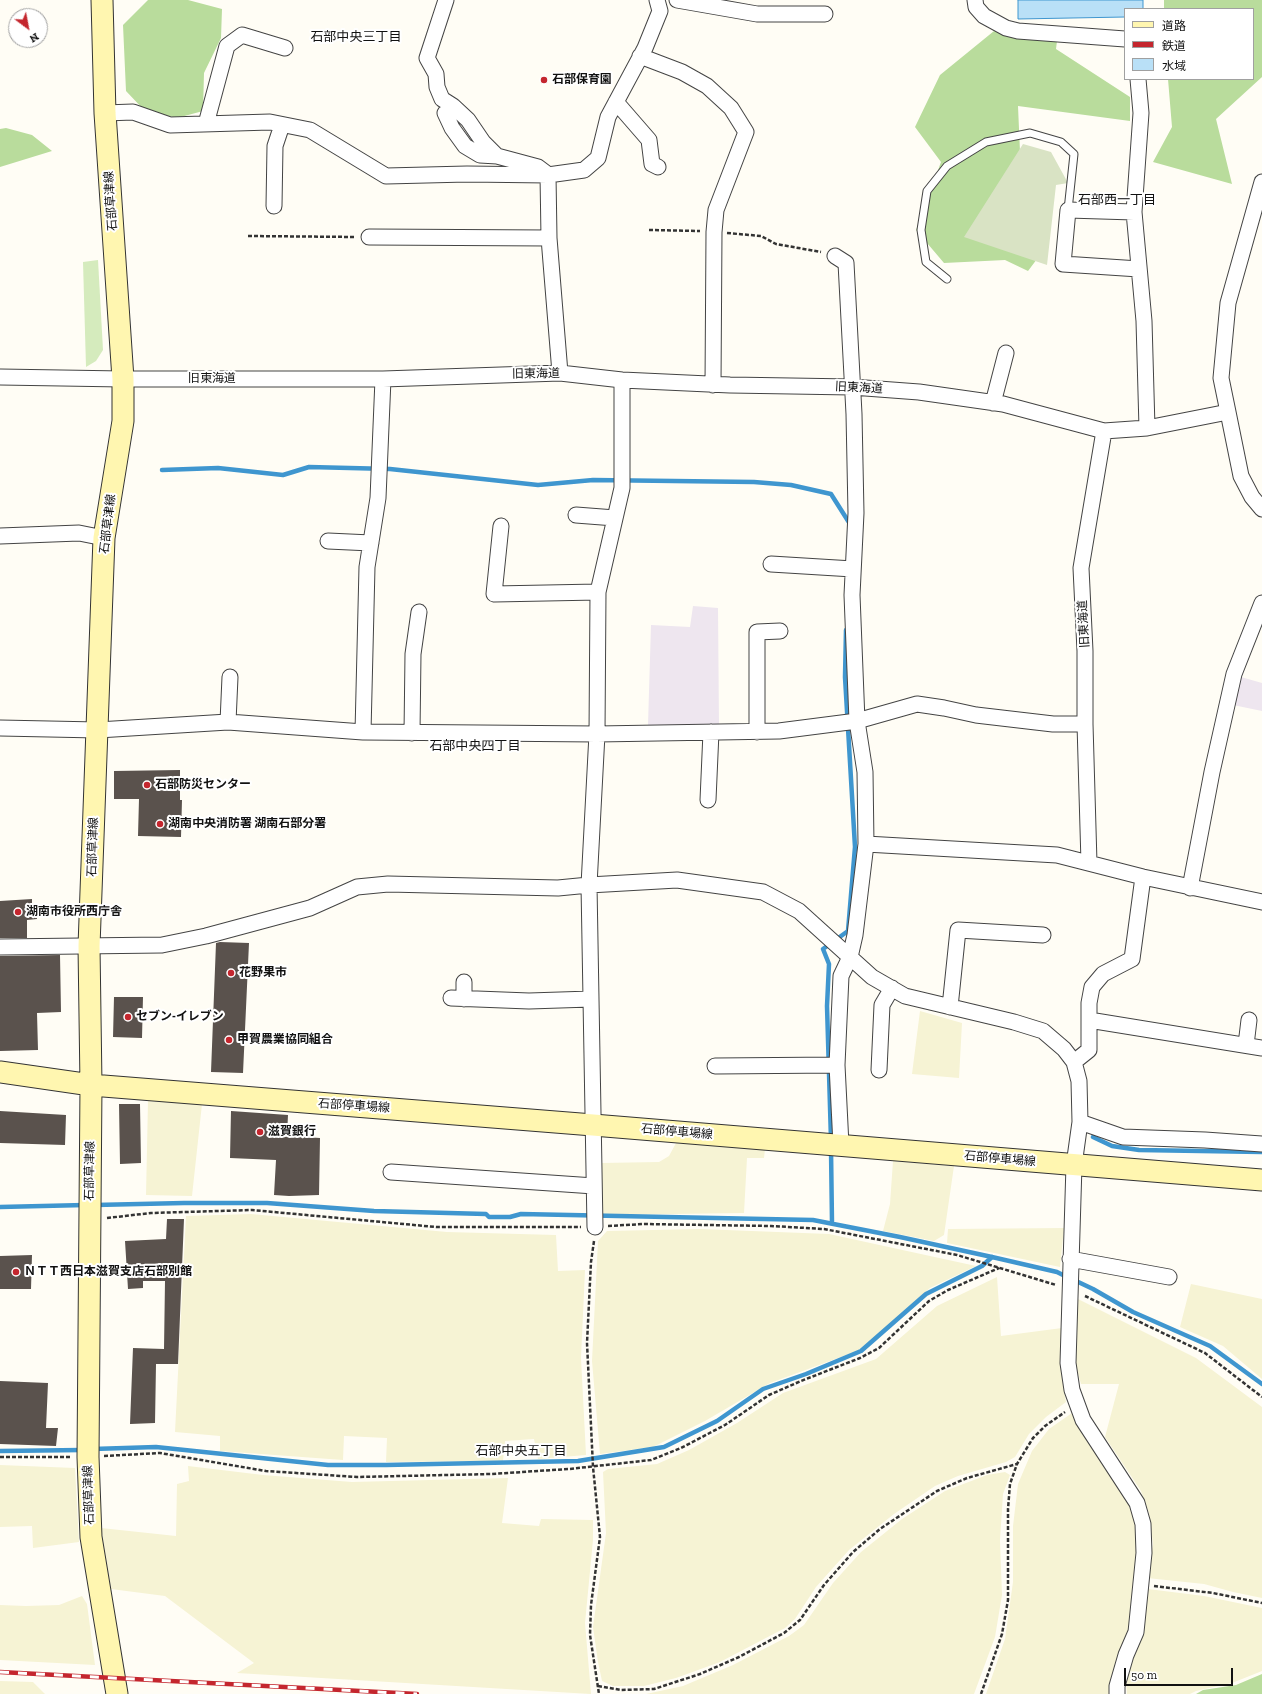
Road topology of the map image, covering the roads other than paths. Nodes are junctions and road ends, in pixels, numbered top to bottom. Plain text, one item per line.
1 (102, 0) edge
2 (446, 0) edge
3 (657, 0) edge
4 (677, 0) edge
5 (975, 0) edge
6 (825, 14) dead end
7 (1124, 39) edge
8 (285, 48) dead end
9 (640, 56) junction
10 (1138, 80) edge
11 (616, 102) junction
12 (105, 113) junction
13 (445, 113) dead end
14 (206, 124) junction
15 (282, 125) junction
16 (497, 156) junction
17 (658, 167) dead end
18 (548, 175) junction
19 (1262, 182) edge
20 (274, 206) dead end
21 (1068, 210) junction
22 (1134, 212) junction
23 (369, 237) road end
24 (550, 238) junction
25 (835, 256) road end
26 (1139, 269) junction
27 (947, 279) dead end
28 (1006, 353) dead end
29 (560, 373) junction
30 (0, 377) edge
31 (123, 379) junction
32 (383, 379) junction
33 (622, 380) junction
34 (713, 385) junction
35 (852, 387) junction
36 (993, 403) junction
37 (1228, 412) junction
38 (1147, 428) junction
39 (1104, 430) junction
40 (1262, 509) edge
41 (576, 515) dead end
42 (615, 518) junction
43 (501, 526) dead end
44 (0, 536) edge
45 (104, 538) junction
46 (328, 541) dead end
47 (371, 543) junction
48 (771, 564) dead end
49 (853, 569) junction
50 (598, 592) junction
51 (1262, 602) edge
52 (419, 612) dead end
53 (780, 631) dead end
54 (230, 677) dead end
55 (857, 721) junction
56 (228, 722) junction
57 (1085, 724) junction
58 (0, 728) edge
59 (98, 730) junction
60 (363, 732) junction
61 (711, 732) junction
62 (757, 732) junction
63 (412, 733) junction
64 (597, 734) junction
65 (708, 800) dead end
66 (866, 844) junction
67 (1090, 863) junction
68 (1143, 878) junction
69 (589, 885) junction
70 (1190, 888) junction
71 (1262, 902) edge
72 (1043, 935) dead end
73 (90, 946) junction
74 (0, 947) edge
75 (850, 957) junction
76 (464, 982) dead end
77 (892, 988) junction
78 (591, 999) junction
79 (950, 1007) junction
80 (1089, 1020) junction
81 (1249, 1020) dead end
82 (1246, 1045) junction
83 (1262, 1048) edge
84 (1074, 1062) junction
85 (838, 1064) junction
86 (715, 1066) dead end
87 (879, 1070) dead end
88 (0, 1072) edge
89 (91, 1086) junction
90 (1080, 1122) junction
91 (593, 1125) junction
92 (1262, 1144) edge
93 (841, 1145) junction
94 (1074, 1165) junction
95 (391, 1172) dead end
96 (1262, 1180) edge
97 (594, 1186) junction
98 (595, 1227) road end
99 (1070, 1259) junction
100 (1170, 1277) dead end
101 (118, 1694) edge
102 (1117, 1694) edge

1 - 12 main road, 石部草津線
2 - 16 street
3 - 9 street
4 - 6 street
5 - 7 street
8 - 14 street
9 - 11 street
9 - 34 street
10 - 22 street
11 - 17 street
11 - 18 street
12 - 14 street
12 - 31 main road, 石部草津線
13 - 16 street
14 - 15 street
15 - 18 street
15 - 20 street
16 - 18 street
18 - 24 street
19 - 37 street
21 - 22 street
21 - 26 street
21 - 27 lane
22 - 26 street
23 - 24 street
24 - 29 street
25 - 35 street
26 - 38 street
28 - 36 street
29 - 32 street, 旧東海道
29 - 33 street, 旧東海道
30 - 31 street, 旧東海道
31 - 32 street, 旧東海道
31 - 45 main road, 石部草津線
32 - 47 street
33 - 34 street, 旧東海道
33 - 42 street
34 - 35 street, 旧東海道
35 - 36 street, 旧東海道
35 - 49 street
36 - 39 street, 旧東海道
37 - 38 street
37 - 40 street
38 - 39 street
39 - 57 street, 旧東海道
41 - 42 street
42 - 50 street
43 - 50 street
44 - 45 street
45 - 59 main road, 石部草津線
46 - 47 street
47 - 60 street
48 - 49 street
49 - 55 street
50 - 64 street
51 - 70 street
52 - 63 street
53 - 62 street
54 - 56 street
55 - 57 street
55 - 62 street
55 - 66 street
56 - 59 street
56 - 60 street
57 - 67 street, 旧東海道
58 - 59 street
59 - 73 main road, 石部草津線
60 - 63 street
61 - 62 street
61 - 64 street
61 - 65 street
63 - 64 street
64 - 69 street
66 - 67 street
66 - 75 street
67 - 68 street
68 - 70 street
68 - 80 street
69 - 73 street
69 - 75 street
69 - 78 street
70 - 71 street
72 - 79 street
73 - 74 street
73 - 89 main road, 石部草津線
75 - 77 street
75 - 85 street
76 - 78 street
77 - 79 street
77 - 87 street
78 - 91 street
79 - 84 street
80 - 82 street
80 - 84 street
81 - 82 street
82 - 83 street
84 - 90 street
85 - 86 street
85 - 93 street
88 - 89 main road, 石部停車場線
89 - 91 main road, 石部停車場線
89 - 101 main road, 石部草津線
90 - 92 street
90 - 94 street
91 - 93 main road, 石部停車場線
91 - 97 street
93 - 94 main road, 石部停車場線
94 - 96 main road, 石部停車場線
94 - 99 street
95 - 97 street
97 - 98 street
99 - 100 street
99 - 102 street

